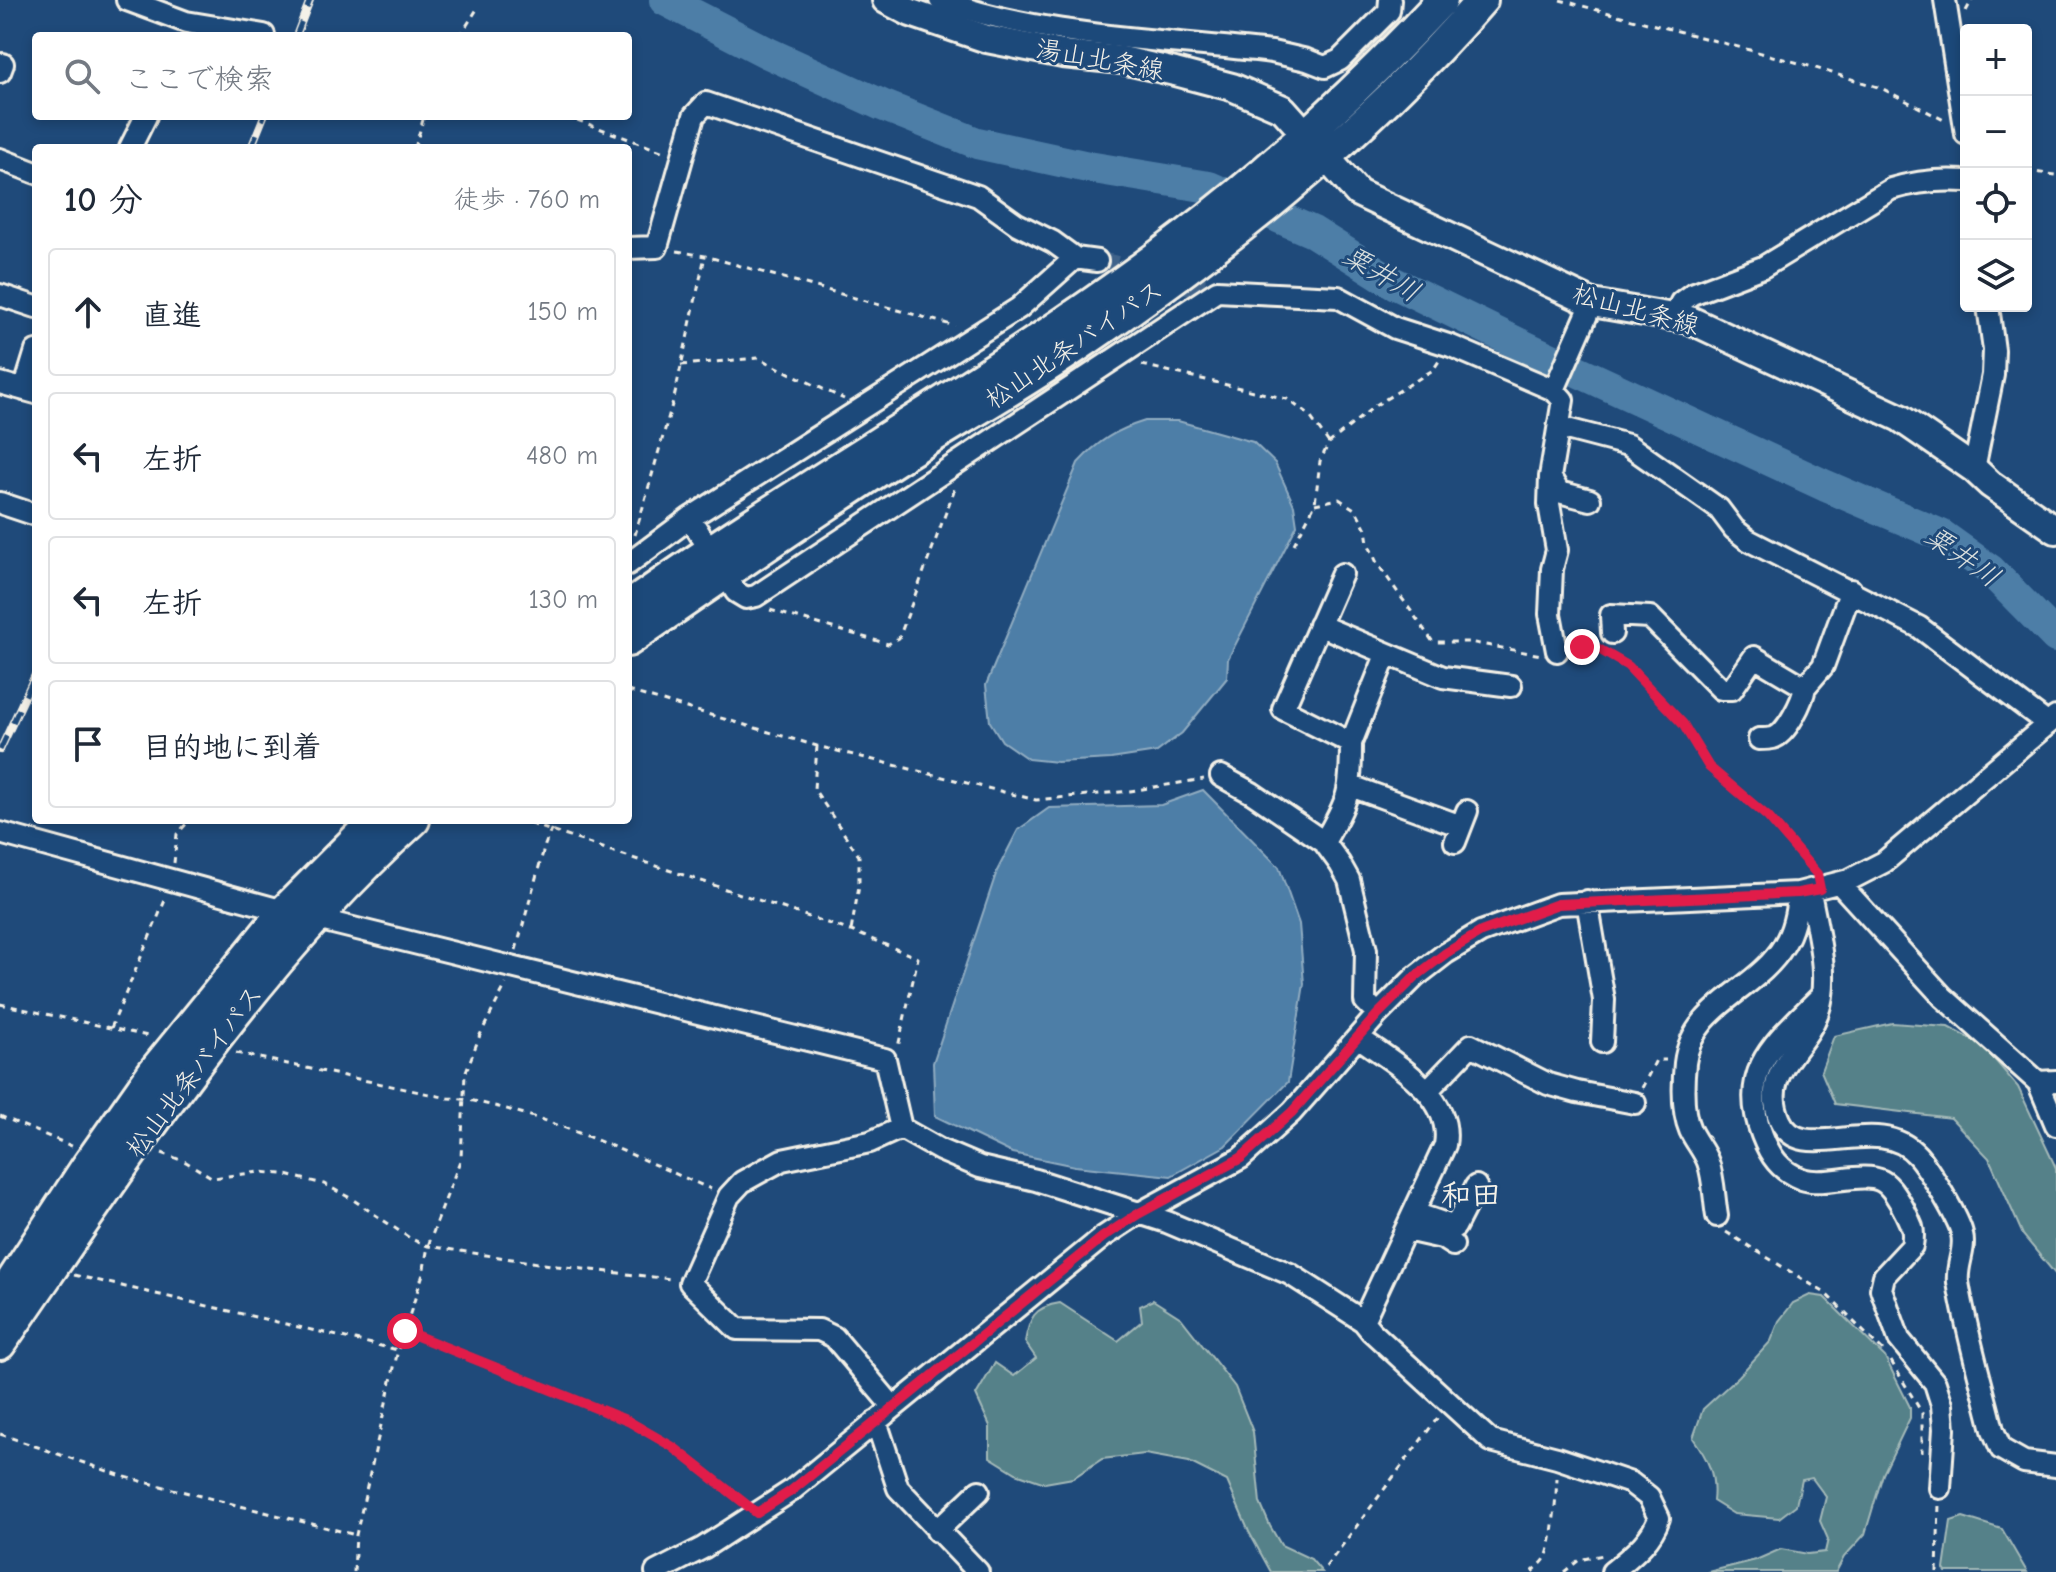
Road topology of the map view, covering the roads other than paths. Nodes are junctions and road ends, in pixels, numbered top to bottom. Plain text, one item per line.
1 (127, 0) edge
2 (886, 0) edge
3 (940, 0) edge
4 (1390, 0) edge
5 (1442, 0) edge
6 (1482, 0) edge
7 (1945, 0) edge
8 (183, 29) edge
9 (224, 32) edge
10 (1325, 67) junction
11 (1346, 95) junction
12 (1960, 96) edge
13 (144, 120) edge
14 (132, 144) edge
15 (1315, 145) junction
16 (0, 159) edge
17 (32, 171) edge
18 (1960, 181) edge
19 (632, 248) edge
20 (1191, 248) junction
21 (1075, 258) junction
22 (1097, 261) tunnel mouth
23 (0, 295) edge
24 (1592, 303) junction
25 (32, 306) edge
26 (1989, 312) edge
27 (1674, 317) junction
28 (0, 383) edge
29 (1555, 388) junction
30 (30, 392) edge
31 (1559, 427) junction
32 (1974, 469) junction
33 (1550, 477) junction
34 (1590, 500) dead end
35 (0, 503) edge
36 (32, 514) edge
37 (690, 518) junction
38 (2056, 530) edge
39 (632, 554) edge
40 (716, 562) junction
41 (1344, 583) dead end
42 (1851, 590) junction
43 (632, 605) edge
44 (1319, 625) junction
45 (1612, 633) dead end
46 (632, 637) edge
47 (1557, 651) road end
48 (1386, 655) junction
49 (1805, 687) junction
50 (1500, 689) dead end
51 (2052, 720) edge
52 (1759, 739) dead end
53 (1351, 743) junction
54 (1221, 776) road end
55 (1351, 786) junction
56 (371, 824) edge
57 (410, 824) edge
58 (1461, 826) dead end
59 (0, 833) edge
60 (1324, 842) junction
61 (1817, 889) junction
62 (1587, 901) junction
63 (284, 911) junction
64 (317, 918) junction
65 (1821, 996) junction
66 (1378, 1014) junction
67 (1358, 1037) junction
68 (1602, 1042) dead end
69 (2047, 1081) edge
70 (1427, 1091) junction
71 (1635, 1103) road end
72 (2056, 1125) edge
73 (901, 1128) junction
74 (1476, 1186) dead end
75 (1138, 1214) junction
76 (1717, 1216) road end
77 (1410, 1221) junction
78 (1453, 1245) dead end
79 (0, 1299) edge
80 (1363, 1321) junction
81 (0, 1344) edge
82 (893, 1407) junction
83 (876, 1421) junction
84 (2056, 1466) edge
85 (1940, 1488) road end
86 (979, 1491) dead end
87 (937, 1531) junction
88 (684, 1566) edge
89 (656, 1572) edge
90 (978, 1572) edge
91 (1612, 1572) edge

1 - 8 street
2 - 15 main road, 湯山北条線
3 - 10 street
4 - 10 street
5 - 11 highway, 松山北条バイパス
6 - 15 highway, 松山北条バイパス
7 - 12 street
8 - 9 street
10 - 11 street
11 - 15 highway, 松山北条バイパス
13 - 14 street
15 - 20 highway, 松山北条バイパス
15 - 20 highway, 松山北条バイパス
15 - 24 main road, 松山北条線
16 - 17 street
18 - 27 street
19 - 21 street
20 - 40 highway, 松山北条バイパス
21 - 22 street
21 - 37 street
23 - 25 street
24 - 27 main road, 松山北条線
24 - 29 street
26 - 32 street
27 - 32 main road, 松山北条線
28 - 30 street
29 - 31 street
29 - 40 street
31 - 33 street
31 - 42 street
32 - 38 main road, 松山北条線
33 - 34 street
33 - 47 street
35 - 36 street
37 - 39 street
37 - 40 street
40 - 43 highway, 松山北条バイパス
40 - 46 highway, 松山北条バイパス
41 - 44 street
42 - 49 street
42 - 51 street
44 - 48 street
44 - 53 street
45 - 49 street
48 - 50 street
48 - 53 street
49 - 52 street
51 - 61 street
53 - 55 street
54 - 60 street
55 - 58 street
55 - 60 street
56 - 63 highway, 松山北条バイパス
57 - 64 highway, 松山北条バイパス
59 - 63 street
60 - 66 street
61 - 62 street
61 - 65 street
61 - 69 street
61 - 76 street
62 - 66 street
62 - 68 street
63 - 64 street
63 - 79 highway, 松山北条バイパス
64 - 73 street
64 - 81 highway, 松山北条バイパス
65 - 84 street
65 - 85 street
66 - 67 street
67 - 70 street
67 - 75 street
69 - 72 street
70 - 71 street
70 - 77 street
73 - 75 street
73 - 82 street
74 - 77 street
75 - 80 street
75 - 82 street
77 - 78 street
77 - 80 street
80 - 91 street
82 - 83 street
83 - 87 street
83 - 88 street
86 - 87 street
87 - 90 street
88 - 89 street

